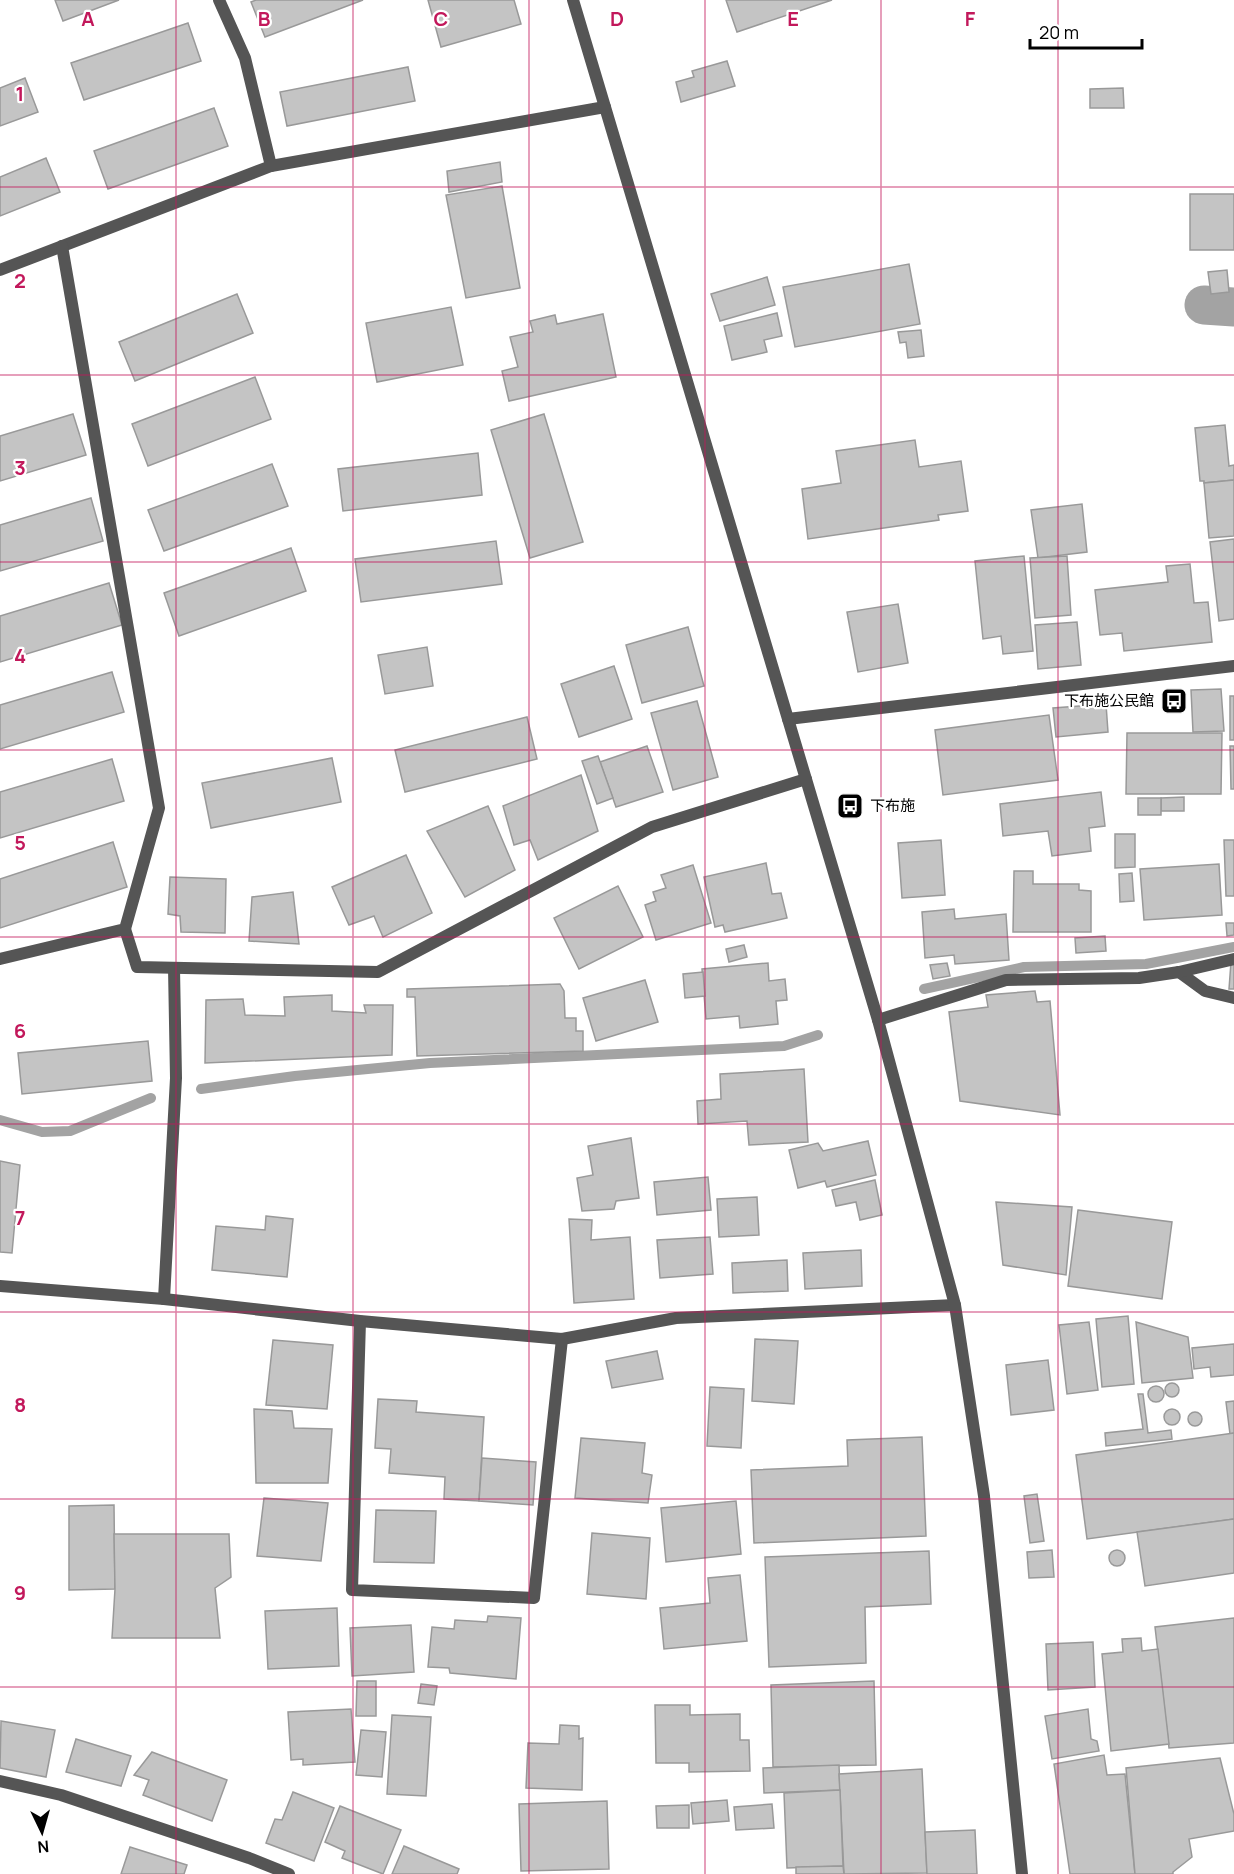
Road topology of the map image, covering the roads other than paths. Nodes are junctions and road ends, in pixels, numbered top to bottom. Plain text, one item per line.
1 (219, 0) edge
2 (573, 0) edge
3 (605, 106) junction
4 (271, 166) junction
5 (62, 246) junction
6 (0, 270) edge
7 (1234, 666) edge
8 (788, 719) junction
9 (806, 779) junction
10 (124, 929) junction
11 (1234, 958) edge
12 (0, 959) edge
13 (174, 968) junction
14 (1179, 972) junction
15 (1234, 998) edge
16 (878, 1020) junction
17 (0, 1286) edge
18 (164, 1299) junction
19 (955, 1305) junction
20 (360, 1321) junction
21 (562, 1339) junction
22 (0, 1781) edge
23 (289, 1874) edge
24 (1022, 1874) edge

1 - 4 street
2 - 3 street
3 - 4 street
3 - 8 street
4 - 5 street
5 - 6 street
5 - 10 street
7 - 8 street
8 - 9 street
9 - 13 street
9 - 16 street
10 - 12 street
10 - 13 street
11 - 14 street
13 - 18 street
14 - 15 street
14 - 16 street
16 - 19 street
17 - 18 street
18 - 20 street
19 - 21 street
19 - 24 street
20 - 21 street
20 - 21 street
22 - 23 street

